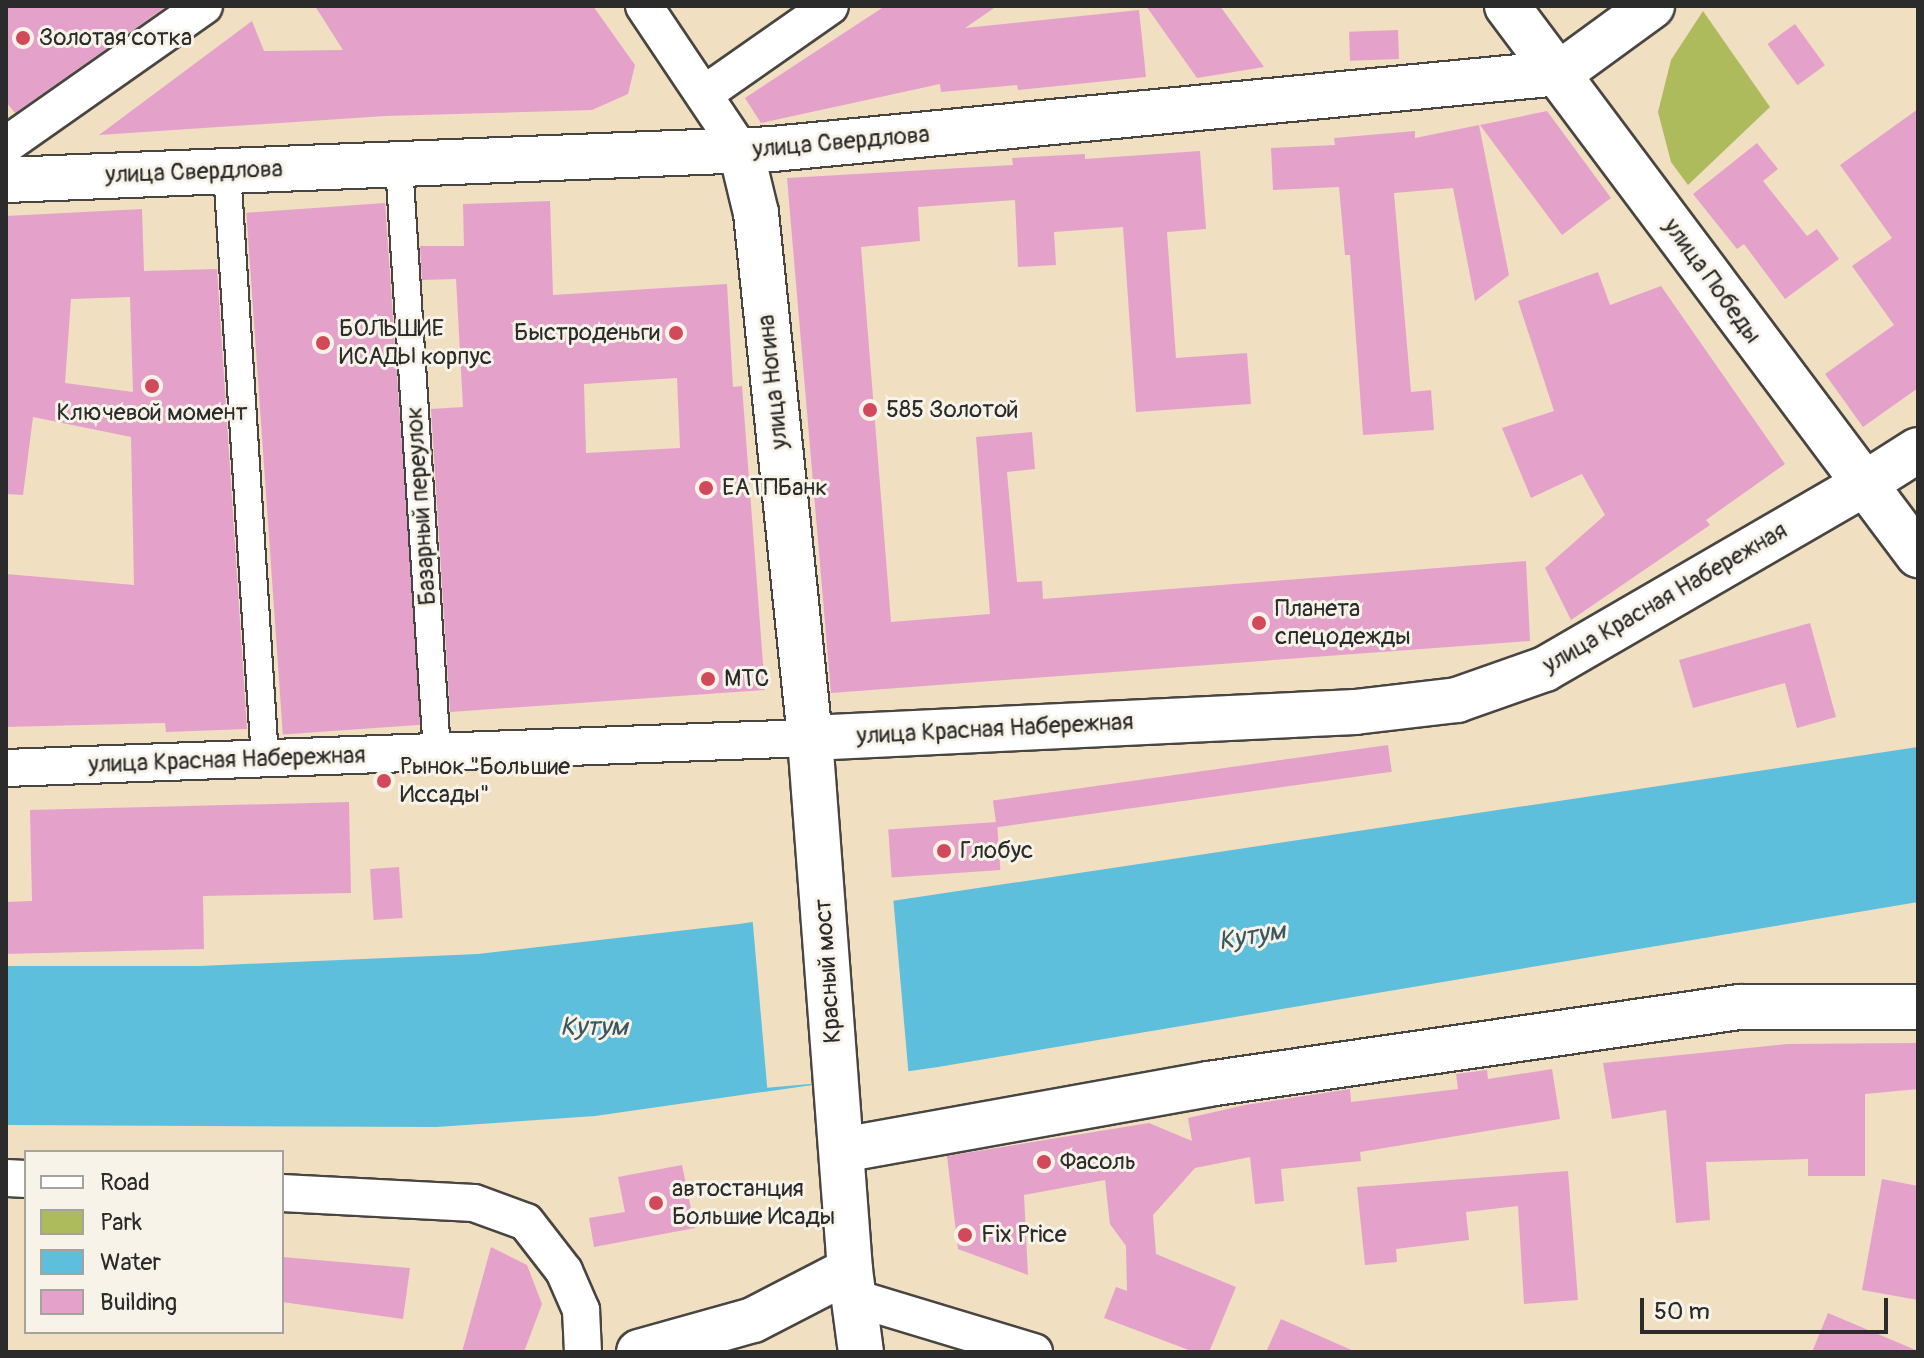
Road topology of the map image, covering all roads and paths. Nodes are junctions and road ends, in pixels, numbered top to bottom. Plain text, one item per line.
1 (204, 6) edge
2 (644, 6) edge
3 (830, 6) edge
4 (1507, 6) edge
5 (1652, 6) edge
6 (1560, 73) junction
7 (707, 92) junction
8 (6, 145) edge
9 (741, 151) junction
10 (399, 165) junction
11 (227, 171) junction
12 (6, 180) edge
13 (1918, 450) edge
14 (1861, 486) junction
15 (1918, 555) edge
16 (810, 738) junction
17 (437, 752) junction
18 (265, 759) junction
19 (6, 768) edge
20 (818, 837) joint
21 (1918, 1007) edge
22 (842, 1150) junction
23 (284, 1193) edge
24 (854, 1285) junction
25 (583, 1352) edge
26 (639, 1352) edge
27 (861, 1352) edge
28 (1034, 1352) edge

1 - 8 street
2 - 7 street, улица Ногина
3 - 7 street
4 - 6 main road, улица Победы
5 - 6 main road
6 - 9 main road, улица Свердлова
6 - 14 main road, улица Победы
7 - 9 street, улица Ногина
9 - 10 main road, улица Свердлова
9 - 16 main road, улица Ногина
10 - 11 main road, улица Свердлова
10 - 17 street, Базарный переулок
11 - 12 main road, улица Свердлова
11 - 18 street
13 - 14 main road, улица Красная Набережная
14 - 15 main road, улица Победы
14 - 16 main road, улица Красная Набережная
16 - 17 street, улица Красная Набережная
16 - 20 main road, улица Ногина
17 - 18 street, улица Красная Набережная
18 - 19 street, улица Красная Набережная
20 - 22 main road, Красный мост
21 - 22 main road
22 - 24 main road, Красный мост
23 - 25 street
24 - 26 main road
24 - 27 main road, Красный мост
24 - 28 street

